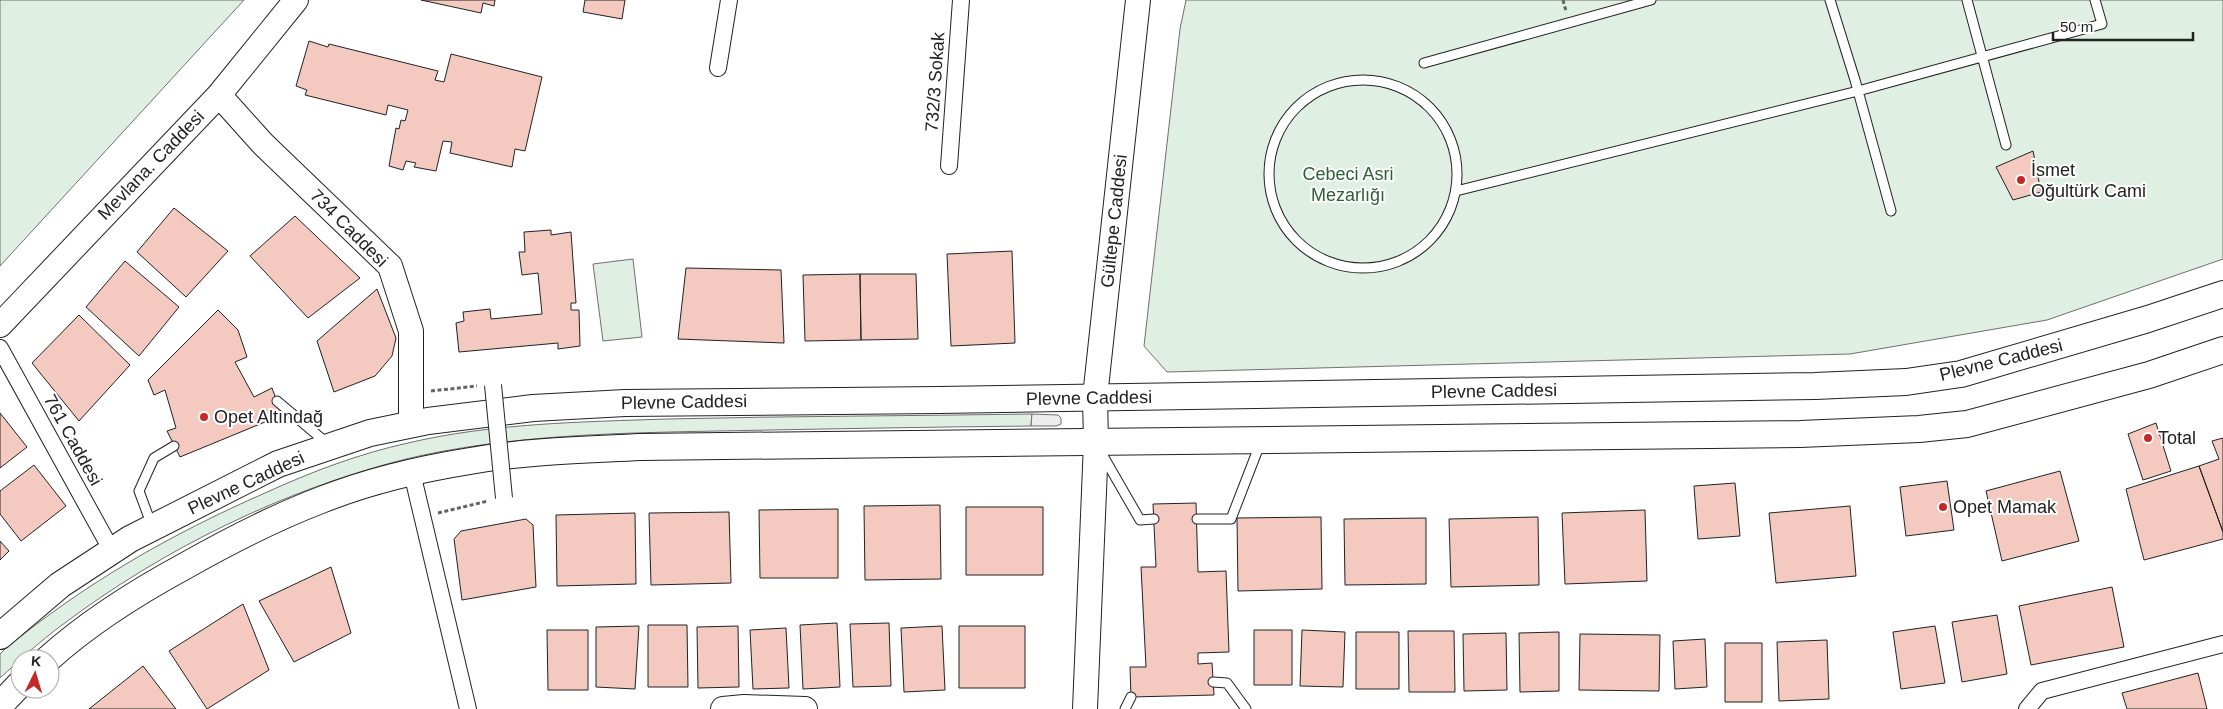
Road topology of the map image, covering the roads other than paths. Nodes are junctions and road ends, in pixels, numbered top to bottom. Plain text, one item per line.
1 (296, 0) edge
2 (730, 0) edge
3 (961, 0) edge
4 (1138, 0) edge
5 (1651, 0) edge
6 (1830, 0) edge
7 (1967, 0) edge
8 (2096, 0) edge
9 (1982, 57) junction
10 (1424, 63) dead end
11 (718, 68) dead end
12 (1858, 91) junction
13 (219, 95) junction
14 (2006, 145) dead end
15 (949, 166) dead end
16 (1456, 191) junction
17 (1891, 211) dead end
18 (2223, 294) edge
19 (0, 325) edge
20 (0, 348) edge
21 (2223, 350) edge
22 (493, 385) dead end
23 (1095, 397) junction
24 (277, 401) dead end
25 (411, 425) junction
26 (1261, 442) junction
27 (1096, 443) junction
28 (174, 446) dead end
29 (330, 446) junction
30 (412, 473) junction
31 (504, 498) dead end
32 (1154, 519) dead end
33 (1197, 519) dead end
34 (152, 528) junction
35 (112, 551) junction
36 (0, 636) edge
37 (2223, 644) edge
38 (60, 650) edge
39 (1213, 682) dead end
40 (10, 694) edge
41 (1131, 697) dead end
42 (0, 704) edge
43 (468, 709) edge
44 (723, 709) edge
45 (805, 709) edge
46 (1085, 709) edge
47 (1125, 709) edge
48 (1246, 709) edge
49 (2027, 709) edge

1 - 13 street, Mevlana. Caddesi
2 - 11 street
3 - 15 street, 732/3 Sokak
4 - 23 street, Gültepe Caddesi
5 - 10 lane
6 - 12 lane
7 - 9 lane
8 - 9 lane
9 - 12 lane
9 - 14 lane
12 - 16 lane
12 - 17 lane
13 - 19 street, Mevlana. Caddesi
13 - 25 street, 734 Caddesi
16 - 16 lane
18 - 23 main road, Plevne Caddesi
20 - 35 street, 761 Caddesi
21 - 26 main road
22 - 31 street, bridge
23 - 25 main road, Plevne Caddesi
23 - 27 street, Gültepe Caddesi
24 - 29 lane
25 - 29 main road, Plevne Caddesi
26 - 27 main road
26 - 33 lane
27 - 30 main road
27 - 32 lane
27 - 46 street, Gültepe Caddesi
28 - 34 lane
29 - 34 main road, Plevne Caddesi
30 - 38 main road
30 - 43 street
34 - 35 main road, Plevne Caddesi
35 - 36 main road, Plevne Caddesi
37 - 49 street
39 - 48 lane
40 - 42 main road
41 - 47 lane
44 - 45 street

